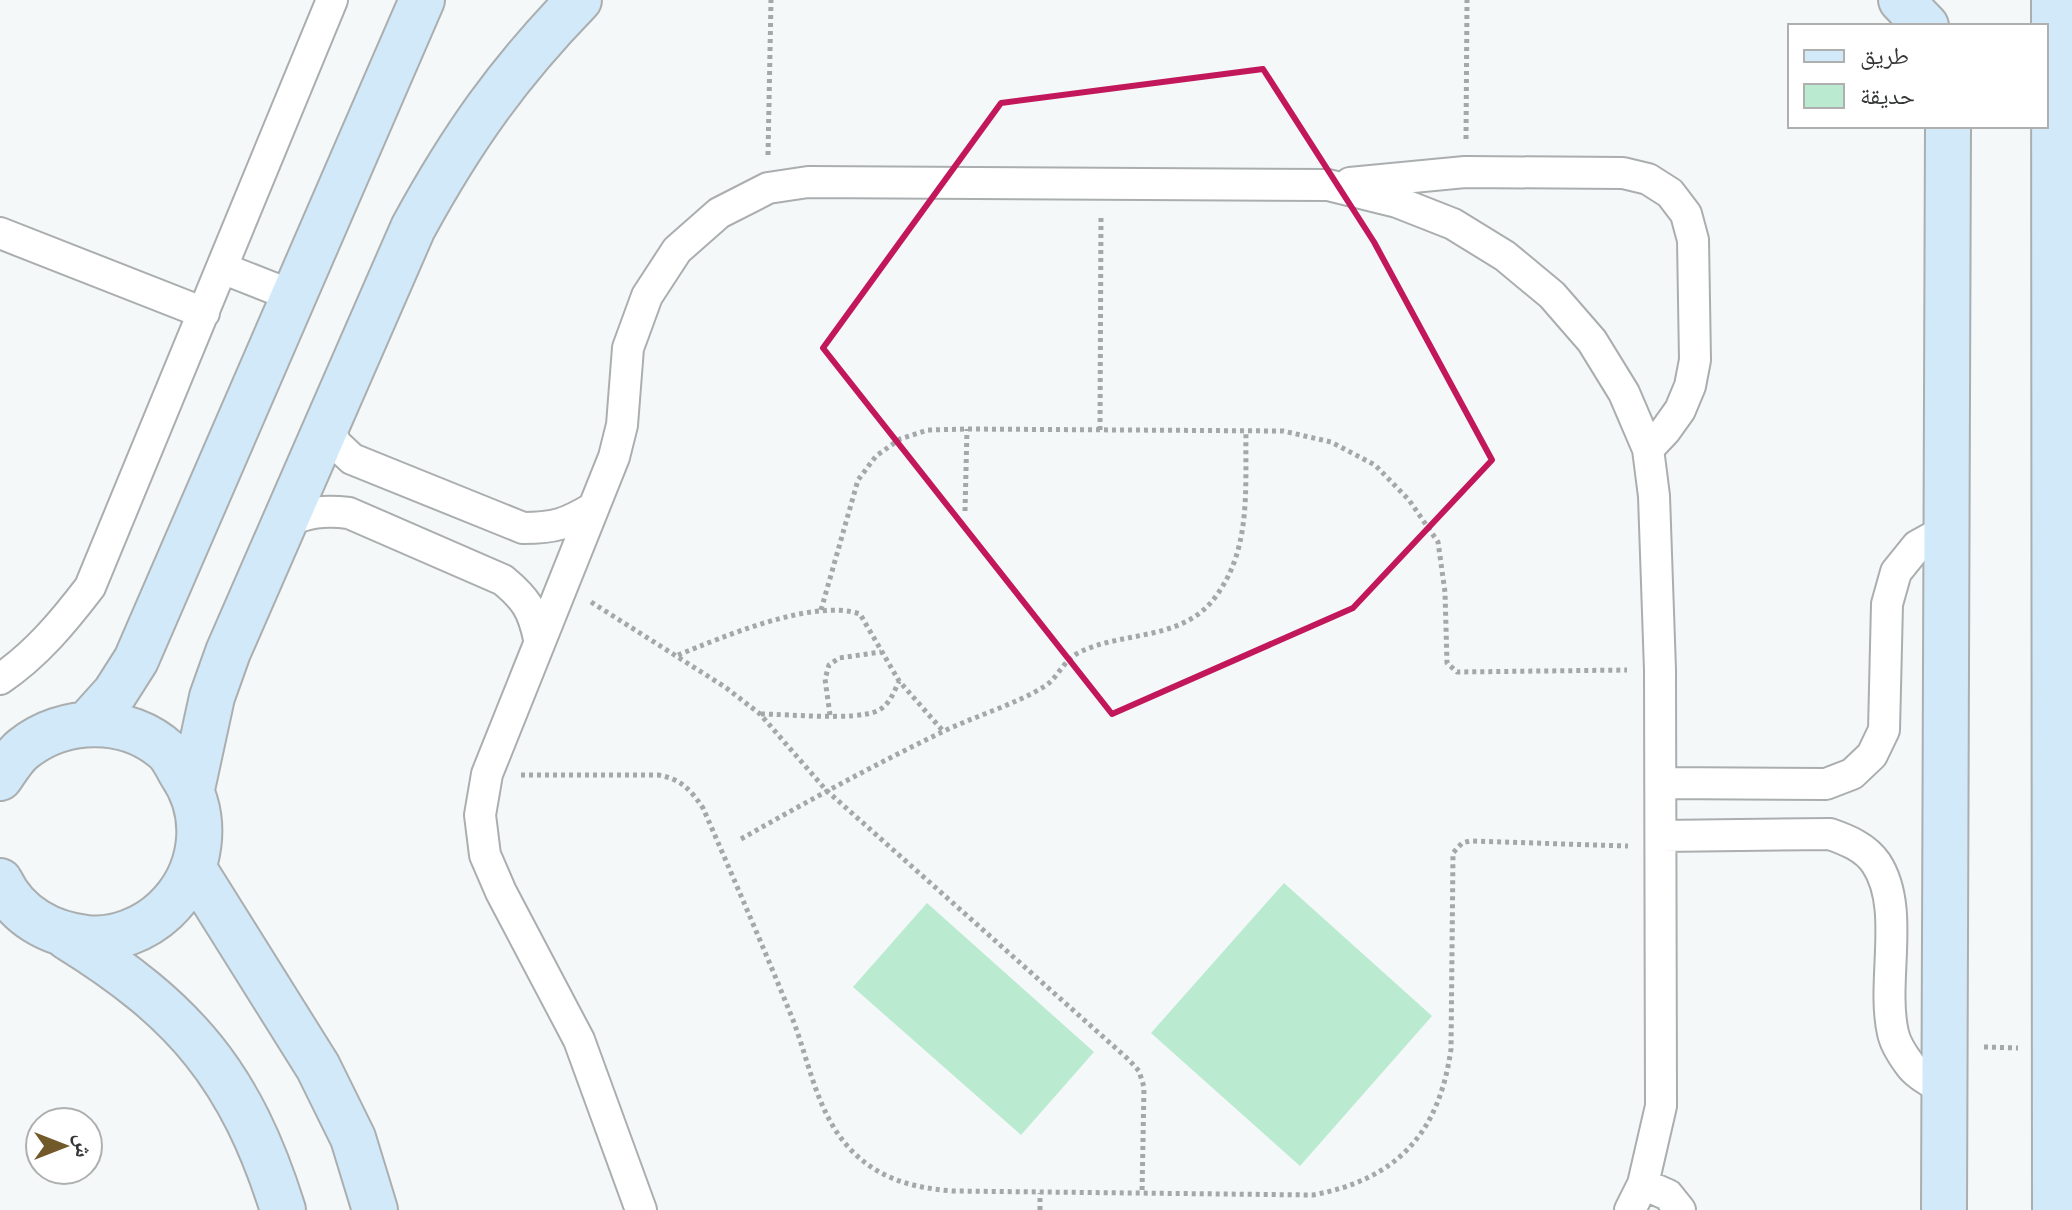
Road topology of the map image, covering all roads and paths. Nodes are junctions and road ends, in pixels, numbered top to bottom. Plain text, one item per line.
1 (332, 0) edge
2 (422, 0) edge
3 (579, 0) edge
4 (771, 0) edge
5 (1467, 0) edge
6 (1901, 0) edge
7 (1948, 0) edge
8 (2054, 0) edge
9 (1924, 24) edge
10 (1948, 24) edge
11 (1948, 128) edge
12 (1465, 172) junction
13 (1102, 184) junction
14 (1328, 185) junction
15 (768, 188) junction
16 (0, 233) edge
17 (222, 268) junction
18 (293, 296) junction
19 (204, 313) junction
20 (2063, 423) edge
21 (327, 424) junction
22 (967, 429) junction
23 (1100, 430) junction
24 (1246, 431) junction
25 (1648, 449) junction
26 (593, 508) junction
27 (965, 511) dead end
28 (2063, 516) edge
29 (284, 523) junction
30 (1946, 530) junction
31 (562, 583) junction
32 (821, 610) junction
33 (539, 639) junction
34 (881, 652) junction
35 (677, 656) junction
36 (1660, 670) junction
37 (0, 679) edge
38 (899, 681) junction
39 (760, 714) junction
40 (830, 715) junction
41 (88, 723) junction
42 (943, 732) junction
43 (487, 774) junction
44 (0, 778) edge
45 (1661, 783) junction
46 (192, 789) junction
47 (826, 790) junction
48 (741, 839) dead end
49 (1661, 842) junction
50 (194, 869) junction
51 (0, 881) edge
52 (34, 925) edge
53 (2063, 976) edge
54 (1945, 1047) junction
55 (2055, 1048) junction
56 (1945, 1091) junction
57 (622, 1158) junction
58 (1040, 1193) junction
59 (1142, 1193) junction
60 (1637, 1197) edge
61 (283, 1210) edge
62 (375, 1210) edge
63 (621, 1210) edge
64 (641, 1210) edge
65 (1040, 1210) edge
66 (1680, 1210) edge
67 (1944, 1210) edge
68 (2055, 1210) edge

1 - 17 street
2 - 18 street
3 - 21 street
4 - 15 path
5 - 12 path
6 - 9 street
7 - 10 street
8 - 20 street
11 - 30 street
12 - 14 street
12 - 25 street
13 - 14 street
13 - 15 street
13 - 23 path
14 - 25 street
15 - 26 street
16 - 19 street
17 - 18 street
17 - 19 street
18 - 41 street
19 - 37 street
20 - 28 street
21 - 26 street
21 - 29 street
22 - 23 path
22 - 27 path
22 - 32 path
23 - 24 path
24 - 36 path
24 - 42 path
25 - 36 street
26 - 31 street
28 - 53 street
29 - 33 street
29 - 46 street
30 - 45 street
30 - 54 street
31 - 33 street
31 - 35 path
32 - 34 path
32 - 35 path
33 - 43 street
34 - 38 path
34 - 40 path
35 - 39 path
36 - 45 street
38 - 40 path
38 - 42 path
39 - 40 path
39 - 47 path
41 - 44 street
41 - 46 street
42 - 47 path
43 - 57 street
43 - 58 path
45 - 49 street
46 - 50 street
47 - 48 path
47 - 59 path
49 - 56 street
49 - 59 path
49 - 60 street
50 - 52 street
50 - 62 street
51 - 52 street
52 - 61 street
53 - 55 street
54 - 55 path
54 - 56 street
55 - 68 street
56 - 67 street
57 - 63 street
57 - 64 street
58 - 59 path
58 - 65 path
60 - 66 street

